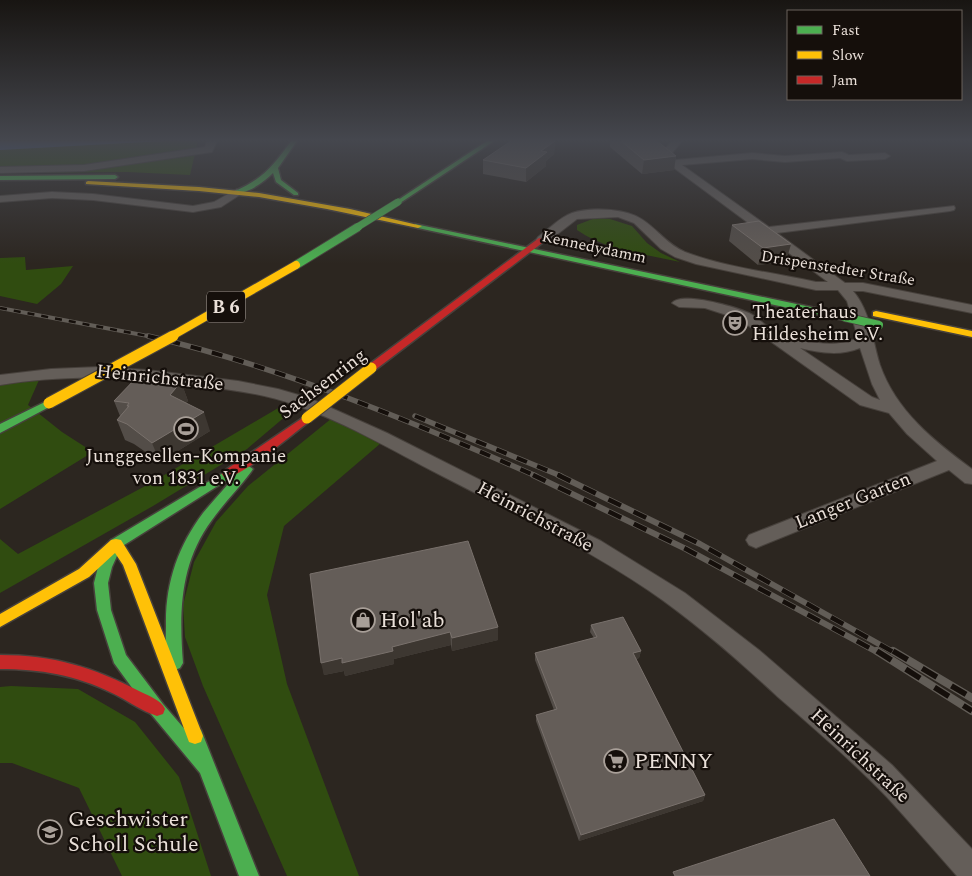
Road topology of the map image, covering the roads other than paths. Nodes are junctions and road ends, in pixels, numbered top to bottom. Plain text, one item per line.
1 (196, 182) edge
2 (245, 182) edge
3 (264, 182) edge
4 (279, 182) edge
5 (420, 182) edge
6 (424, 182) edge
7 (698, 182) edge
8 (0, 184) edge
9 (253, 187) junction
10 (239, 189) junction
11 (296, 194) junction
12 (0, 199) edge
13 (393, 201) junction
14 (354, 207) junction
15 (950, 208) dead end
16 (424, 215) dead end
17 (766, 231) junction
18 (525, 236) dead end
19 (542, 240) junction
20 (561, 244) dead end
21 (529, 249) junction
22 (662, 266) dead end
23 (838, 286) junction
24 (679, 303) dead end
25 (972, 309) edge
26 (843, 312) junction
27 (878, 319) junction
28 (972, 334) edge
29 (777, 339) junction
30 (867, 340) junction
31 (972, 345) edge
32 (0, 380) edge
33 (15, 408) dead end
34 (895, 409) junction
35 (0, 429) edge
36 (256, 456) junction
37 (950, 463) junction
38 (972, 478) edge
39 (756, 540) dead end
40 (116, 544) junction
41 (82, 560) dead end
42 (0, 621) edge
43 (0, 662) edge
44 (177, 686) junction
45 (157, 709) junction
46 (206, 766) junction
47 (972, 871) edge
48 (249, 876) edge

1 - 10 main road
2 - 10 main road
3 - 9 main road
4 - 11 main road
5 - 13 main road, B 6
6 - 13 main road, B 6
7 - 17 street
8 - 10 main road, Kennedydamm
9 - 10 main road, Kennedydamm
9 - 11 main road, Kennedydamm
10 - 12 street
10 - 14 main road, Kennedydamm
11 - 14 main road, Kennedydamm
13 - 33 main road, B 6
13 - 35 main road, B 6, bridge
14 - 16 main road, Kennedydamm
14 - 21 main road, Kennedydamm
15 - 17 street
17 - 23 street
18 - 19 main road, Kennedydamm
19 - 20 main road, Kennedydamm
19 - 21 main road, Sachsenring
19 - 23 street, Drispenstedter Straße
21 - 26 main road, Kennedydamm
21 - 36 main road, Sachsenring, bridge
22 - 26 main road, Kennedydamm
23 - 25 street, Drispenstedter Straße
23 - 30 street
24 - 29 street
26 - 27 main road, Kennedydamm, bridge
27 - 28 main road, Kennedydamm
27 - 31 main road, Kennedydamm
29 - 30 street
29 - 34 street
30 - 34 street
32 - 47 street, Heinrichstraße
34 - 37 street
36 - 40 main road, Sachsenring
36 - 44 main road
37 - 38 street
37 - 39 street, Langer Garten
40 - 41 main road
40 - 42 main road
40 - 44 main road
40 - 45 main road
43 - 45 main road
44 - 46 main road
45 - 46 main road
46 - 48 main road

